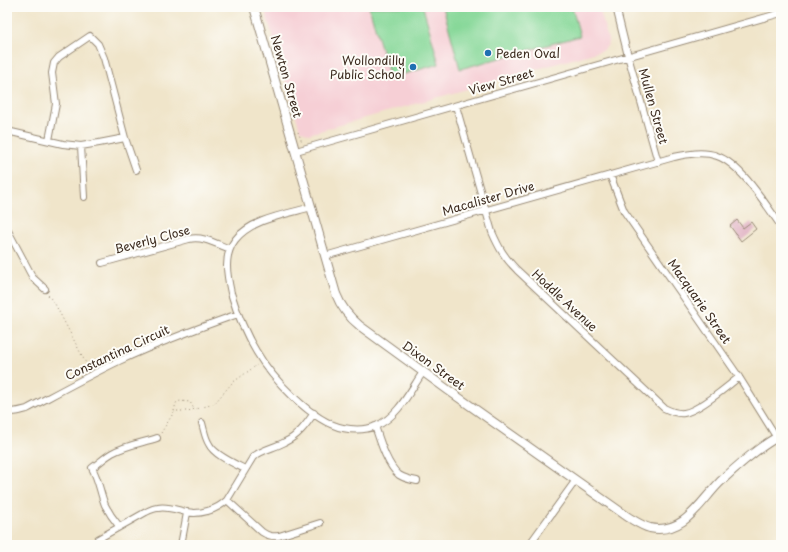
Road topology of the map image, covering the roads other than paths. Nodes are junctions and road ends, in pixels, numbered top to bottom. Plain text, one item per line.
1 (254, 7) edge
2 (616, 7) edge
3 (781, 13) edge
4 (628, 56) junction
5 (456, 106) junction
6 (7, 131) edge
7 (125, 138) junction
8 (49, 140) junction
9 (81, 146) junction
10 (296, 151) junction
11 (658, 162) junction
12 (136, 170) dead end
13 (610, 175) junction
14 (84, 197) dead end
15 (312, 207) junction
16 (485, 210) junction
17 (781, 226) edge
18 (7, 229) edge
19 (230, 249) junction
20 (325, 256) junction
21 (102, 263) dead end
22 (45, 289) road end
23 (238, 314) junction
24 (423, 372) junction
25 (740, 378) junction
26 (7, 411) edge
27 (314, 414) junction
28 (202, 423) dead end
29 (375, 426) junction
30 (779, 436) edge
31 (157, 438) road end
32 (245, 470) junction
33 (576, 480) junction
34 (417, 481) dead end
35 (227, 500) junction
36 (187, 512) junction
37 (320, 523) dead end
38 (119, 526) junction
39 (98, 539) dead end
40 (181, 545) edge
41 (529, 545) edge

1 - 10 street, Newton Street
2 - 4 street, Mullen Street
3 - 4 street, View Street
4 - 5 street, View Street
4 - 11 street, Mullen Street
5 - 10 street, View Street
5 - 16 street, Hoddle Avenue
6 - 8 street
7 - 8 street
7 - 9 street
7 - 12 street
8 - 9 street
9 - 14 street
10 - 15 street, Dixon Street
11 - 13 street, Macalister Drive
11 - 17 street, Macalister Drive
13 - 16 street, Macalister Drive
13 - 25 street, Macquarie Street
15 - 19 street
15 - 20 street, Dixon Street
16 - 20 street, Macalister Drive
16 - 25 street, Hoddle Avenue
18 - 22 street
19 - 21 street, Beverly Close
19 - 23 street
20 - 24 street, Dixon Street
23 - 26 street, Constantina Circuit
23 - 27 street
24 - 29 street
24 - 33 street, Dixon Street
25 - 30 street, Macquarie Street
27 - 29 street
27 - 32 street
28 - 32 street
29 - 34 street
30 - 33 street, Dixon Street
31 - 38 street
32 - 35 street
33 - 41 street
35 - 36 street
35 - 37 street
36 - 38 street
36 - 40 street
38 - 39 street

